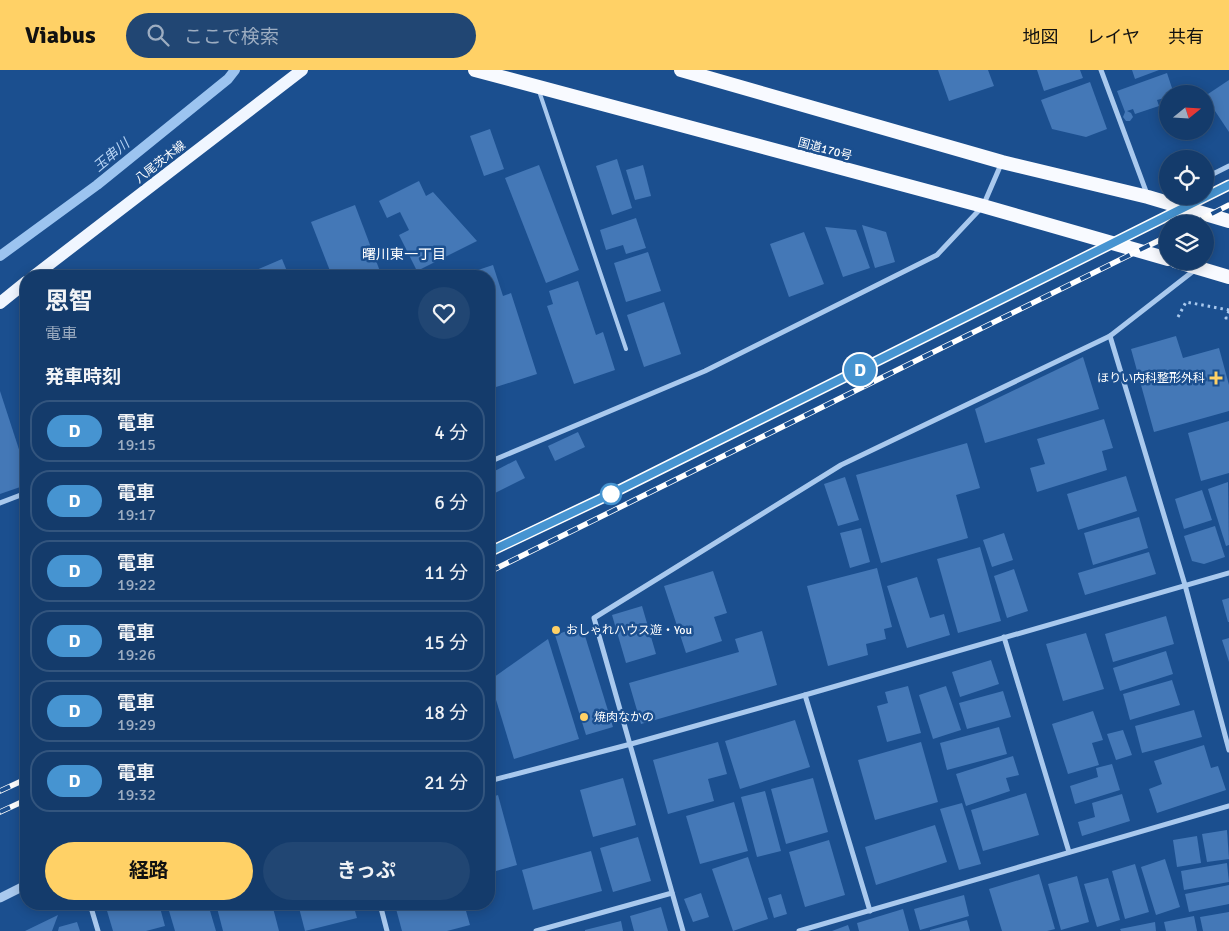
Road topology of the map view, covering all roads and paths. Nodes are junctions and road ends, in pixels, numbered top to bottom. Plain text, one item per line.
1 (302, 70) edge
2 (475, 70) edge
3 (682, 70) edge
4 (1101, 70) edge
5 (538, 87) junction
6 (1002, 162) junction
7 (1229, 166) edge
8 (1214, 174) edge
9 (1159, 196) edge
10 (1159, 198) edge
11 (1180, 205) edge
12 (983, 206) junction
13 (1229, 222) edge
14 (1159, 256) edge
15 (42, 270) edge
16 (1195, 270) edge
17 (1205, 270) edge
18 (1229, 277) edge
19 (20, 287) edge
20 (0, 303) edge
21 (1229, 310) edge
22 (1178, 317) dead end
23 (1229, 318) edge
24 (1110, 336) junction
25 (626, 349) dead end
26 (495, 459) edge
27 (20, 495) edge
28 (0, 503) edge
29 (1229, 573) edge
30 (1185, 585) junction
31 (1004, 637) junction
32 (805, 695) junction
33 (631, 744) junction
34 (1229, 750) edge
35 (495, 779) edge
36 (1229, 806) edge
37 (1069, 852) junction
38 (20, 887) edge
39 (672, 893) junction
40 (0, 898) edge
41 (92, 910) edge
42 (382, 910) edge
43 (870, 911) junction
44 (98, 931) edge
45 (388, 931) edge
46 (536, 931) edge
47 (683, 931) edge
48 (799, 931) edge

1 - 15 main road, 八尾茨木線
2 - 5 highway, 国道170号
3 - 6 highway
4 - 9 street
5 - 12 highway, 国道170号
5 - 25 lane
6 - 10 highway
6 - 12 street
7 - 8 street
11 - 13 highway
12 - 14 highway, 国道170号
12 - 26 street
16 - 24 street
17 - 18 highway
19 - 20 main road
21 - 22 path
21 - 23 path
24 - 30 street
24 - 33 street
27 - 28 street
29 - 30 street
30 - 31 street
30 - 34 street
31 - 32 street
31 - 37 street
32 - 33 street
32 - 43 street
33 - 35 street
33 - 39 street
36 - 37 street
37 - 43 street
38 - 40 street
39 - 46 street
39 - 47 street
41 - 44 street
42 - 45 street
43 - 48 street

